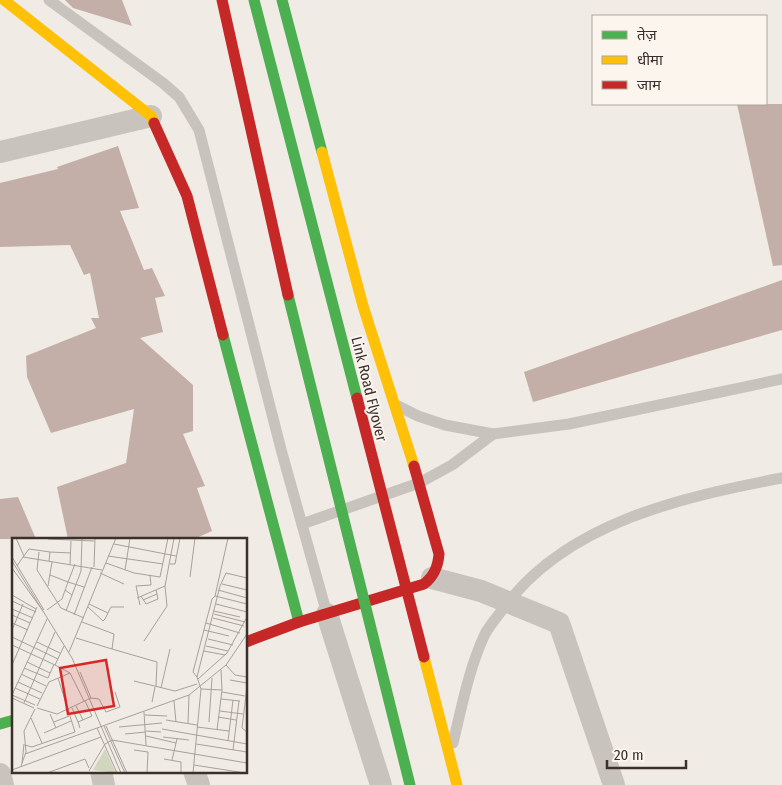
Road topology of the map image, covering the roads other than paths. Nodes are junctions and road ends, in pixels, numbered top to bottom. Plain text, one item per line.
1 (4, 0) edge
2 (49, 0) edge
3 (222, 0) edge
4 (254, 0) edge
5 (282, 0) edge
6 (151, 116) junction
7 (0, 152) edge
8 (782, 379) edge
9 (394, 404) junction
10 (493, 434) junction
11 (782, 478) edge
12 (419, 484) junction
13 (302, 524) junction
14 (432, 578) junction
15 (327, 614) junction
16 (299, 622) junction
17 (248, 641) edge
18 (449, 757) junction
19 (101, 772) edge
20 (194, 772) edge
21 (0, 774) edge
22 (3, 785) edge
23 (104, 785) edge
24 (199, 785) edge
25 (381, 785) edge
26 (410, 785) edge
27 (457, 785) edge
28 (614, 785) edge

1 - 6 main road
2 - 13 lane
3 - 26 main road, bridge
4 - 18 main road, Link Road Flyover, bridge
5 - 9 main road
6 - 7 street
6 - 16 main road
8 - 10 lane
9 - 10 lane
9 - 12 main road
10 - 12 lane
11 - 18 lane, bridge
12 - 13 lane
12 - 14 main road
13 - 15 lane
14 - 15 main road
14 - 28 street
15 - 16 main road
15 - 25 street
16 - 17 main road
18 - 27 main road, Link Road Flyover, bridge
19 - 23 street
20 - 24 street
21 - 22 street

